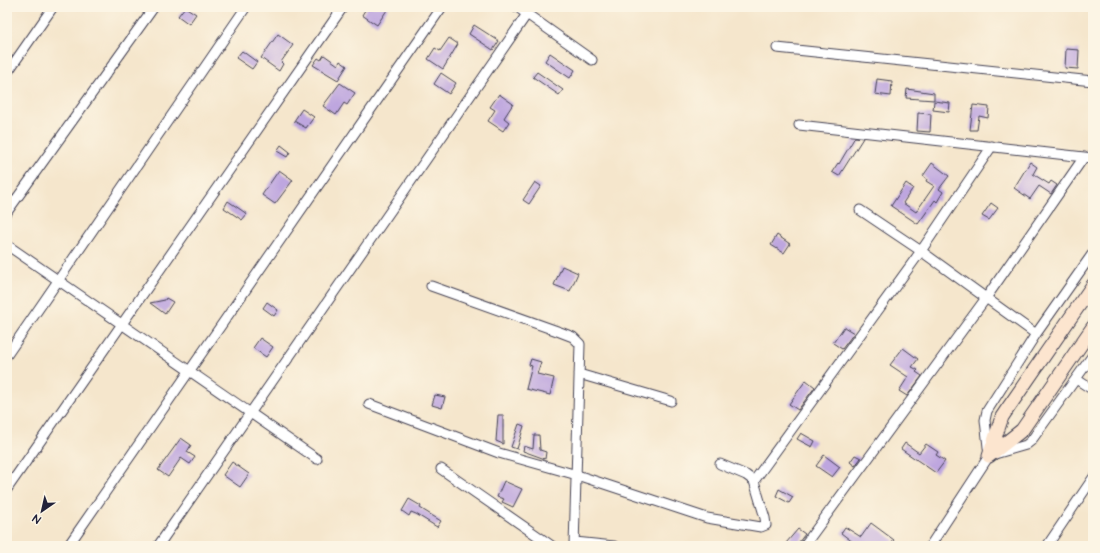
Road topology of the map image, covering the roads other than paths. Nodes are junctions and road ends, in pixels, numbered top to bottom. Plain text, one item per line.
1 (53, 7) edge
2 (154, 7) edge
3 (246, 7) edge
4 (343, 7) edge
5 (442, 7) edge
6 (517, 7) edge
7 (527, 14) junction
8 (777, 48) dead end
9 (592, 60) dead end
10 (7, 73) edge
11 (1093, 81) edge
12 (799, 125) dead end
13 (992, 146) junction
14 (1088, 157) edge
15 (860, 210) dead end
16 (7, 212) edge
17 (7, 245) edge
18 (920, 252) junction
19 (1093, 253) edge
20 (59, 280) junction
21 (1093, 285) edge
22 (431, 286) dead end
23 (986, 298) junction
24 (122, 324) junction
25 (1093, 327) edge
26 (1036, 334) junction
27 (7, 355) edge
28 (1093, 355) edge
29 (190, 371) junction
30 (579, 374) junction
31 (1076, 379) junction
32 (1093, 390) edge
33 (671, 401) dead end
34 (369, 404) dead end
35 (250, 413) junction
36 (989, 456) junction
37 (317, 460) dead end
38 (720, 464) dead end
39 (441, 469) dead end
40 (577, 476) junction
41 (1093, 478) edge
42 (754, 481) junction
43 (7, 489) edge
44 (575, 544) edge
45 (68, 546) edge
46 (158, 546) edge
47 (552, 546) edge
48 (614, 546) edge
49 (804, 546) edge
50 (930, 546) edge
51 (1047, 546) edge

1 - 10 street
2 - 16 street
3 - 20 street
4 - 24 street
5 - 29 street
6 - 7 street
7 - 9 street
7 - 35 street
8 - 11 street
12 - 13 street
13 - 14 street
13 - 18 street
14 - 23 street
15 - 18 street
17 - 20 street
18 - 23 street
18 - 42 street
19 - 26 street
20 - 24 street
20 - 27 street
21 - 36 street
22 - 30 street
23 - 26 street
23 - 49 street
24 - 29 street
24 - 43 street
25 - 36 street
26 - 36 street
28 - 31 street
29 - 35 street
29 - 45 street
30 - 33 street
30 - 40 street
31 - 32 street
31 - 36 street
34 - 40 street
35 - 37 street
35 - 46 street
36 - 50 street
38 - 42 street
39 - 47 street
40 - 42 street
40 - 44 street
41 - 51 street
44 - 48 street

